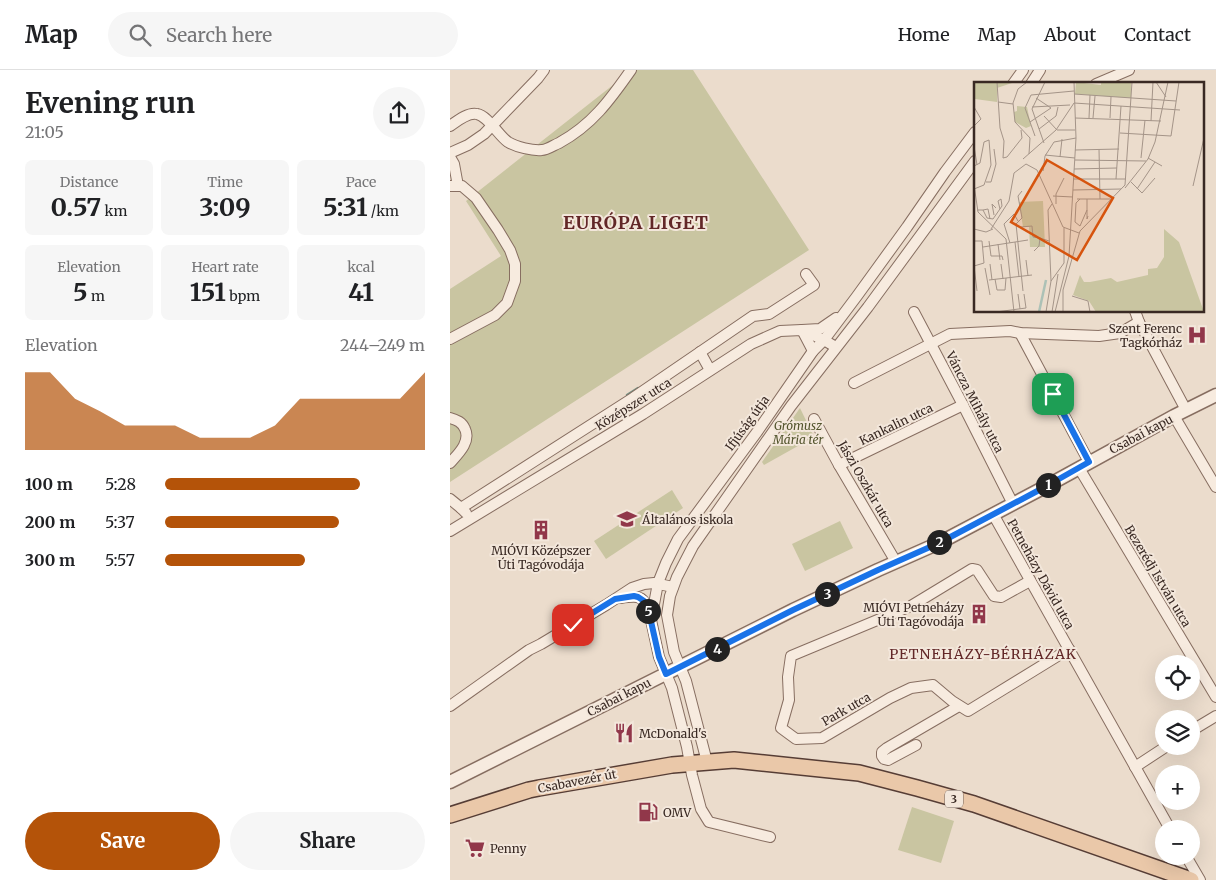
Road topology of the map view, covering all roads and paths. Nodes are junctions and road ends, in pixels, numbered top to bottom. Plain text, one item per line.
1 (544, 70) edge
2 (631, 70) edge
3 (1023, 70) edge
4 (1040, 70) edge
5 (1129, 70) edge
6 (1014, 82) edge
7 (1032, 82) edge
8 (1101, 82) edge
9 (450, 126) edge
10 (492, 126) junction
11 (974, 133) edge
12 (450, 153) edge
13 (450, 157) edge
14 (974, 162) edge
15 (454, 186) edge
16 (806, 274) dead end
17 (868, 308) junction
18 (914, 312) dead end
19 (1135, 312) edge
20 (843, 313) junction
21 (1140, 322) junction
22 (802, 330) junction
23 (1020, 333) junction
24 (450, 339) edge
25 (824, 340) junction
26 (931, 344) junction
27 (834, 346) junction
28 (700, 352) junction
29 (813, 352) junction
30 (821, 368) junction
31 (710, 370) junction
32 (854, 383) dead end
33 (1216, 395) edge
34 (633, 398) junction
35 (963, 405) junction
36 (1186, 410) junction
37 (642, 414) junction
38 (1174, 416) junction
39 (450, 418) edge
40 (814, 419) dead end
41 (450, 463) edge
42 (839, 465) junction
43 (1084, 465) junction
44 (1216, 487) edge
45 (450, 499) edge
46 (1013, 504) junction
47 (461, 508) junction
48 (993, 514) junction
49 (469, 518) junction
50 (450, 531) edge
51 (896, 562) junction
52 (1030, 581) junction
53 (658, 583) junction
54 (673, 587) junction
55 (615, 599) junction
56 (650, 617) junction
57 (1069, 649) junction
58 (680, 667) junction
59 (666, 674) junction
60 (1216, 697) edge
61 (450, 706) edge
62 (958, 706) junction
63 (1216, 716) edge
64 (1200, 726) edge
65 (916, 745) dead end
66 (1155, 754) edge
67 (707, 762) junction
68 (691, 763) junction
69 (1135, 767) junction
70 (450, 782) edge
71 (450, 815) edge
72 (1165, 820) edge
73 (770, 837) dead end
74 (1191, 865) edge
75 (1191, 880) edge
76 (1200, 880) edge

1 - 10 street
2 - 10 street
3 - 6 street
4 - 7 street
5 - 8 street
9 - 10 street
10 - 12 street
11 - 20 street, Ifjúság útja
13 - 15 street
14 - 17 street
15 - 24 street
16 - 28 street, Középszer utca
17 - 27 street
17 - 30 street
18 - 26 street, Váncza Mihály utca
19 - 21 street
20 - 22 street
20 - 25 street, Ifjúság útja
21 - 23 street
21 - 36 street
22 - 25 street, Középszer utca
22 - 29 street
22 - 31 street, Középszer utca
23 - 26 street
23 - 43 street, Bezerédj István utca
25 - 27 street, Középszer utca
25 - 29 street, Ifjúság útja
26 - 32 street
26 - 35 street, Váncza Mihály utca
27 - 30 street
28 - 31 street
28 - 34 street, Középszer utca
29 - 53 street, Ifjúság útja
30 - 54 street
31 - 37 street, Középszer utca
33 - 36 street, Csabai kapu
34 - 37 street
34 - 47 street, Középszer utca
35 - 42 street, Kankalin utca
35 - 46 street, Váncza Mihály utca
36 - 38 street, Csabai kapu
37 - 49 street, Középszer utca
38 - 43 street, Csabai kapu
38 - 44 street
39 - 41 street
40 - 42 street, Jászi Oszkár utca
42 - 51 street, Jászi Oszkár utca
43 - 46 street, Csabai kapu
43 - 60 street, Bezerédj István utca
45 - 47 street
46 - 48 street, Csabai kapu
47 - 49 street
48 - 51 street, Csabai kapu
48 - 52 street, Petneházy Dávid utca
49 - 50 street, Középszer utca
51 - 58 street, Csabai kapu
52 - 57 street, Petneházy Dávid utca
52 - 62 street, Park utca
53 - 54 street
53 - 55 street
53 - 56 street, Ifjúság útja
54 - 58 street
55 - 56 street
55 - 61 street
56 - 59 street, Ifjúság útja
57 - 62 street
57 - 69 street, Petneházy Dávid utca
58 - 59 street, Csabai kapu
58 - 67 street
59 - 68 street, Ifjúság útja
59 - 70 street, Csabai kapu
62 - 65 street
63 - 64 street
66 - 69 street
67 - 68 main road, Csabavezér út / 3
67 - 75 main road, 3
68 - 71 main road, Csabavezér út / 3
68 - 73 street, Ifjúság útja
69 - 72 street, Petneházy Dávid utca
74 - 76 street

